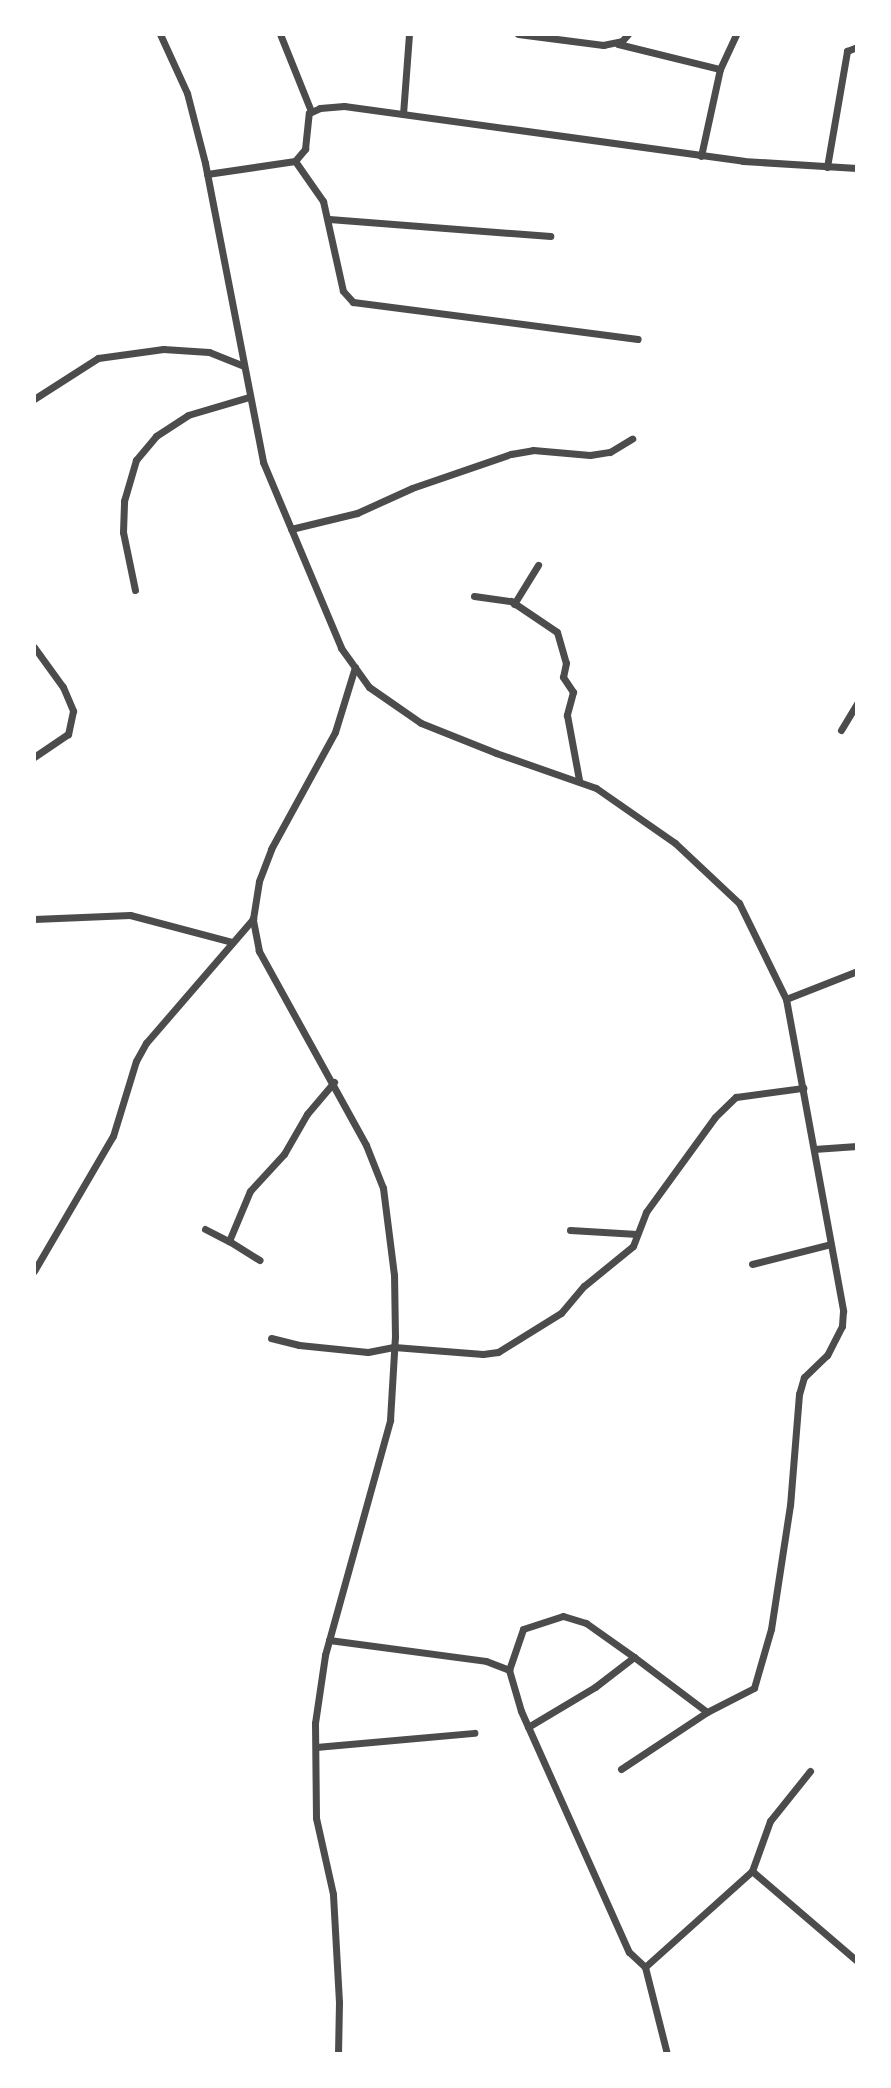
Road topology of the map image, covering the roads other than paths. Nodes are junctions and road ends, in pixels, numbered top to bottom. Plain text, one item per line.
1 (160, 34) edge
2 (280, 34) edge
3 (409, 34) edge
4 (518, 34) edge
5 (628, 34) edge
6 (736, 34) edge
7 (532, 35) edge
8 (616, 43) junction
9 (857, 47) edge
10 (720, 69) junction
11 (311, 111) junction
12 (403, 114) junction
13 (701, 156) junction
14 (295, 161) junction
15 (827, 167) junction
16 (857, 168) edge
17 (207, 174) junction
18 (329, 219) junction
19 (550, 236) dead end
20 (638, 339) dead end
21 (243, 366) junction
22 (249, 397) junction
23 (34, 399) edge
24 (632, 439) dead end
25 (291, 529) junction
26 (538, 565) dead end
27 (135, 590) dead end
28 (474, 596) dead end
29 (514, 604) junction
30 (34, 647) edge
31 (355, 667) junction
32 (857, 703) edge
33 (841, 730) dead end
34 (34, 757) edge
35 (579, 780) junction
36 (34, 919) edge
37 (253, 919) junction
38 (232, 942) junction
39 (857, 971) edge
40 (786, 999) junction
41 (334, 1082) junction
42 (803, 1088) junction
43 (857, 1146) edge
44 (814, 1149) junction
45 (205, 1229) dead end
46 (570, 1230) dead end
47 (637, 1234) junction
48 (229, 1241) junction
49 (831, 1244) junction
50 (259, 1260) dead end
51 (752, 1264) dead end
52 (34, 1271) edge
53 (271, 1338) dead end
54 (394, 1347) junction
55 (329, 1640) junction
56 (634, 1657) junction
57 (509, 1670) junction
58 (707, 1712) junction
59 (528, 1727) junction
60 (474, 1733) dead end
61 (316, 1747) junction
62 (621, 1769) dead end
63 (810, 1771) dead end
64 (752, 1871) junction
65 (856, 1960) edge
66 (645, 1967) junction
67 (338, 2054) edge
68 (667, 2054) edge

1 - 17 street
2 - 11 street
3 - 12 street
4 - 7 street
5 - 8 street
6 - 10 street
7 - 8 street
8 - 10 street
9 - 15 street
10 - 13 street
11 - 12 street
11 - 14 street
12 - 13 street
13 - 15 street
14 - 17 street
14 - 18 street
15 - 16 street
17 - 21 street
18 - 19 street
18 - 20 street
21 - 22 street
21 - 23 street
22 - 25 street
22 - 27 street
24 - 25 street
25 - 31 street
26 - 29 street
28 - 29 street
29 - 35 street
30 - 34 street
31 - 35 street
31 - 37 street
32 - 33 street
35 - 40 street
36 - 38 street
37 - 38 street
37 - 41 street
38 - 52 street
39 - 40 street
40 - 42 street
41 - 48 street
41 - 54 street
42 - 44 street
42 - 47 street
43 - 44 street
44 - 49 street
45 - 48 street
46 - 47 street
47 - 54 street
48 - 50 street
49 - 51 street
49 - 58 street
53 - 54 street
54 - 55 street
55 - 57 street
55 - 61 street
56 - 57 street
56 - 58 street
56 - 59 street
57 - 59 street
58 - 62 street
59 - 66 street
60 - 61 street
61 - 67 street
63 - 64 street
64 - 65 street
64 - 66 street
66 - 68 street

